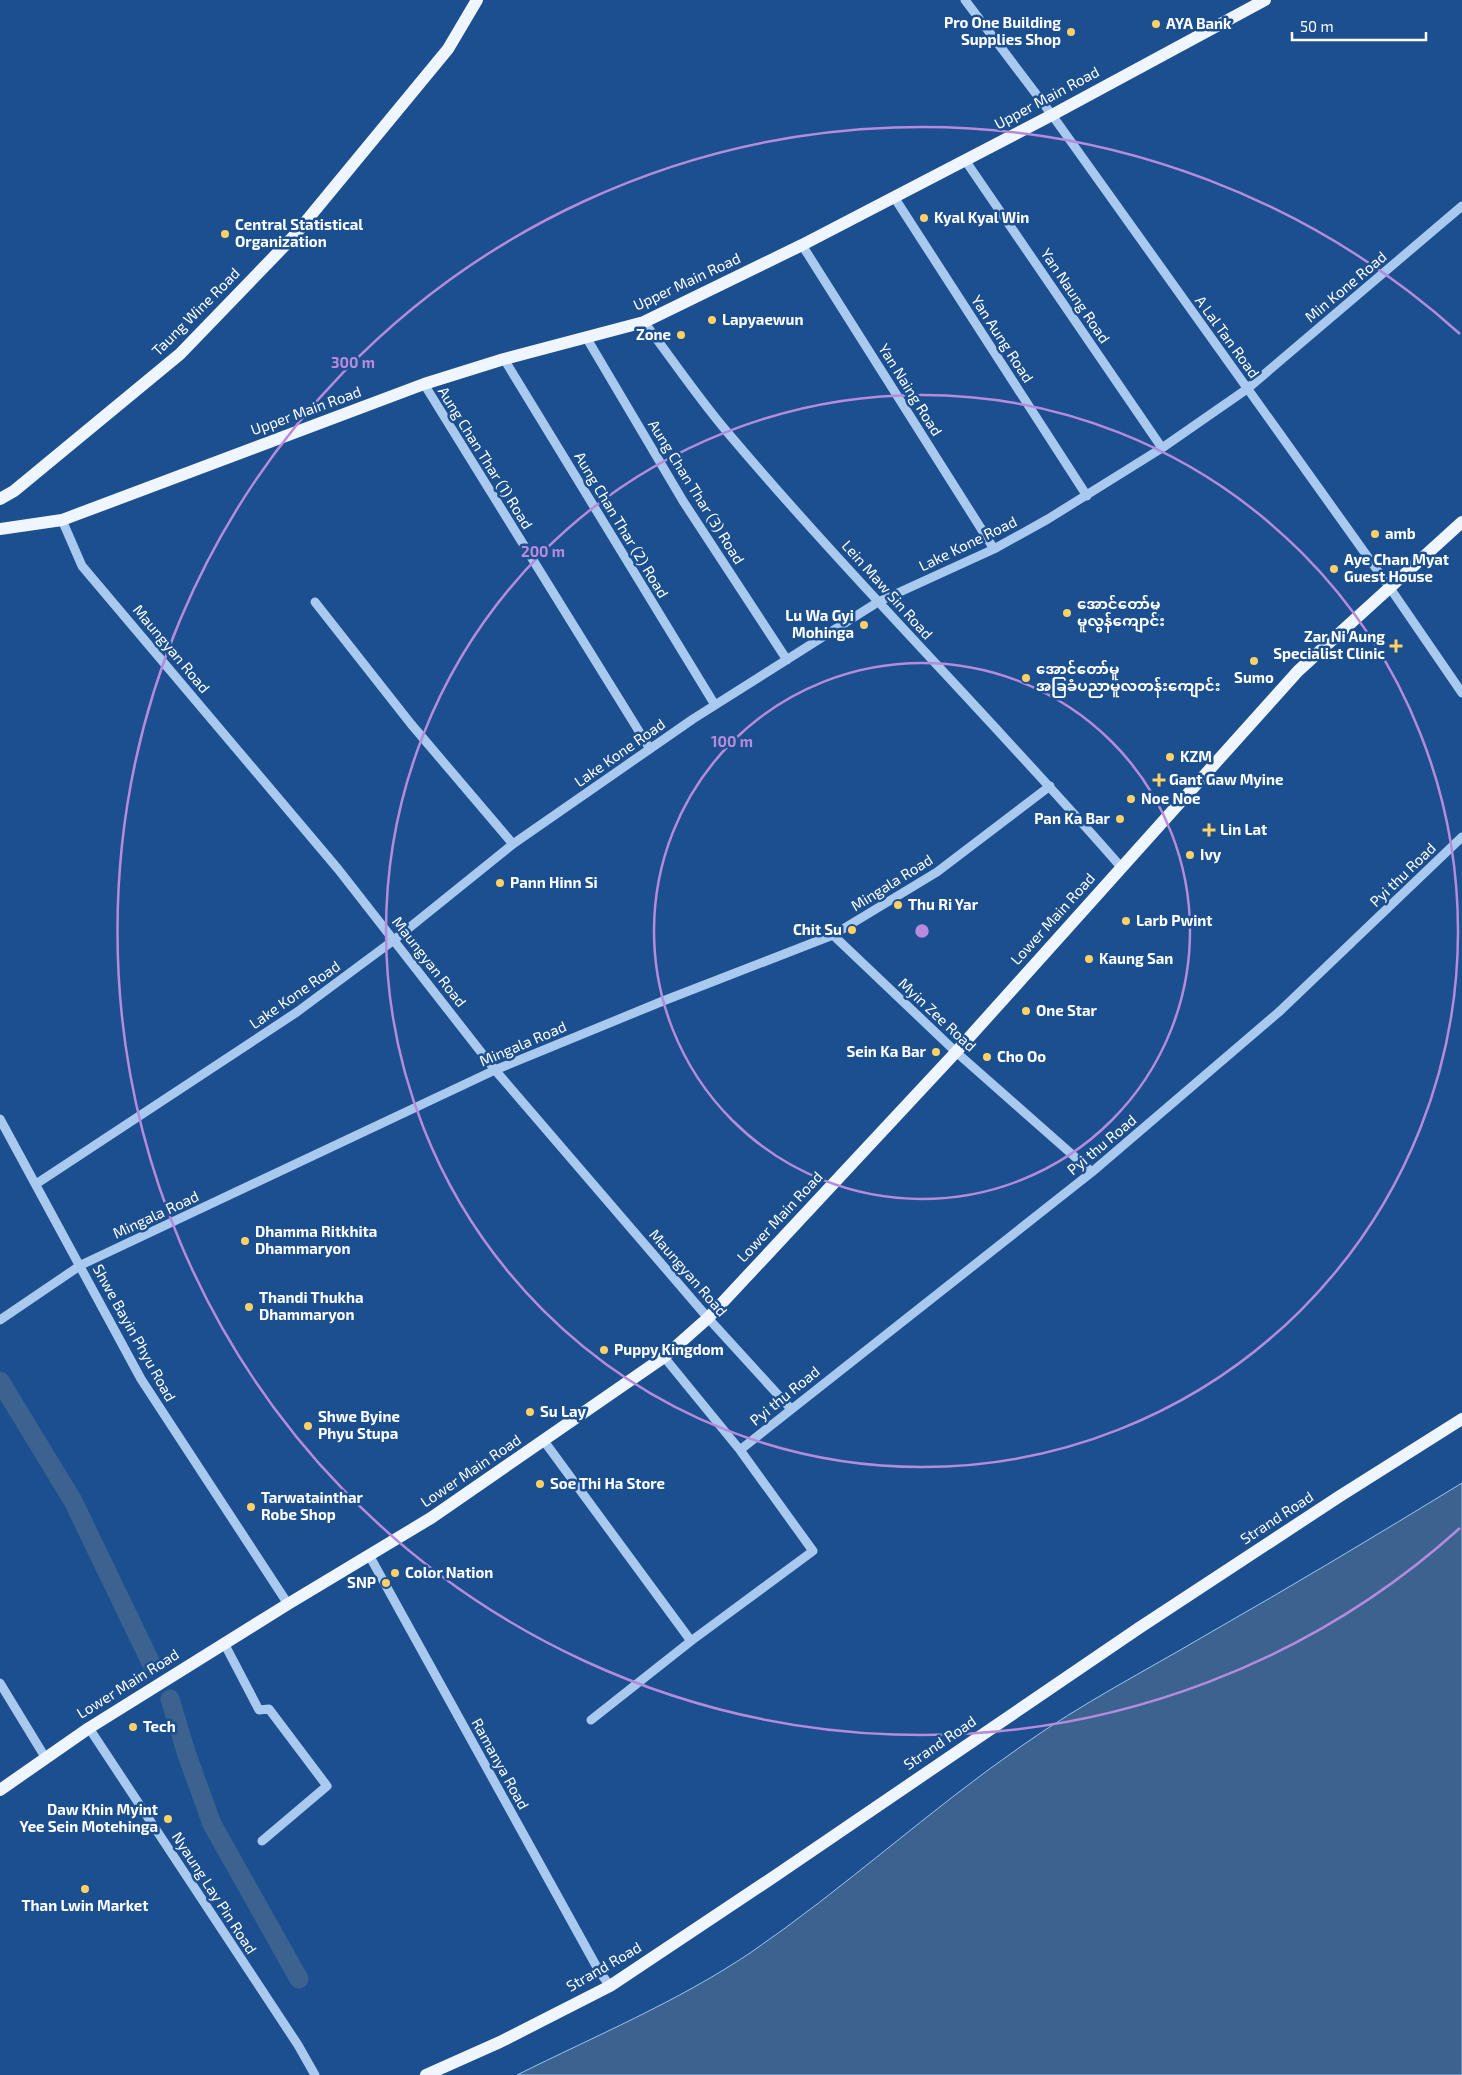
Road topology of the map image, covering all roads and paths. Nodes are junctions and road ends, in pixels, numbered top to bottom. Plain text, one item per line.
1 (477, 0) edge
2 (965, 0) edge
3 (1265, 0) edge
4 (1252, 4) edge
5 (1052, 115) junction
6 (965, 160) junction
7 (894, 197) junction
8 (1462, 206) edge
9 (802, 245) junction
10 (644, 322) junction
11 (586, 337) junction
12 (504, 359) junction
13 (424, 384) junction
14 (1247, 389) junction
15 (1162, 448) junction
16 (1086, 496) junction
17 (0, 500) edge
18 (62, 520) junction
19 (1462, 522) edge
20 (0, 529) edge
21 (994, 549) junction
22 (1390, 588) junction
23 (315, 602) dead end
24 (878, 602) junction
25 (786, 660) junction
26 (1462, 693) edge
27 (715, 705) junction
28 (650, 749) junction
29 (1050, 786) junction
30 (1462, 837) edge
31 (513, 844) junction
32 (1121, 867) junction
33 (833, 935) junction
34 (394, 940) junction
35 (956, 1052) junction
36 (495, 1070) junction
37 (0, 1119) edge
38 (1092, 1172) junction
39 (36, 1184) junction
40 (81, 1265) junction
41 (708, 1318) junction
42 (0, 1320) edge
43 (664, 1358) junction
44 (791, 1409) junction
45 (1462, 1419) edge
46 (544, 1441) junction
47 (740, 1450) junction
48 (369, 1555) junction
49 (288, 1604) junction
50 (691, 1641) junction
51 (224, 1643) junction
52 (0, 1683) edge
53 (591, 1720) dead end
54 (88, 1728) junction
55 (46, 1758) junction
56 (0, 1790) edge
57 (262, 1841) dead end
58 (610, 1986) junction
59 (315, 2075) edge
60 (426, 2075) edge

1 - 17 main road, Taung Wine Road
2 - 5 street, A Lal Tan Road
3 - 4 main road, Upper Main Road
4 - 5 main road, Upper Main Road
5 - 6 main road, Upper Main Road
5 - 14 street, A Lal Tan Road
6 - 7 main road, Upper Main Road
6 - 15 street, Yan Naung Road
7 - 9 main road, Upper Main Road
7 - 16 street, Yan Aung Road
8 - 14 street, Min Kone Road
9 - 10 main road, Upper Main Road
9 - 21 street, Yan Naing Road
10 - 11 main road, Upper Main Road
10 - 24 street, Lein Maw Sin Road
11 - 12 main road, Upper Main Road
11 - 25 street, Aung Chan Thar (3) Road
12 - 13 main road, Upper Main Road
12 - 27 street, Aung Chan Thar (2) Road
13 - 18 main road, Upper Main Road
13 - 28 street, Aung Chan Thar (1) Road
14 - 15 street, Lake Kone Road
14 - 22 street, A Lal Tan Road
15 - 16 street, Lake Kone Road
16 - 21 street, Lake Kone Road
18 - 20 main road, Upper Main Road
18 - 34 street, Maungyan Road
19 - 22 main road, Lower Main Road
21 - 24 street, Lake Kone Road
22 - 26 street, A Lal Tan Road
22 - 32 main road, Lower Main Road
23 - 31 street
24 - 25 street, Lake Kone Road
24 - 29 street, Lein Maw Sin Road
25 - 27 street, Lake Kone Road
27 - 28 street, Lake Kone Road
28 - 31 street, Lake Kone Road
29 - 32 street, Lein Maw Sin Road
29 - 33 street, Mingala Road
30 - 38 street, Pyi thu Road
31 - 34 street, Lake Kone Road
32 - 35 main road, Lower Main Road
33 - 35 street, Myin Zee Road
33 - 36 street, Mingala Road
34 - 36 street, Maungyan Road
34 - 39 street, Lake Kone Road
35 - 38 street, Myin Zee Road
35 - 41 main road, Lower Main Road
36 - 40 street, Mingala Road
36 - 41 street, Maungyan Road
37 - 39 street, Shwe Bayin Phyu Road
38 - 44 street, Pyi thu Road
39 - 40 street, Shwe Bayin Phyu Road
40 - 42 street, Mingala Road
40 - 49 street, Shwe Bayin Phyu Road
41 - 43 main road, Lower Main Road
41 - 44 street, Maungyan Road
43 - 46 main road, Lower Main Road
43 - 47 street
44 - 47 street, Pyi thu Road
45 - 58 main road, Strand Road
46 - 48 main road, Lower Main Road
46 - 50 street
47 - 50 street
48 - 49 main road, Lower Main Road
48 - 58 street, Ramanya Road
49 - 51 main road, Lower Main Road
50 - 53 street
51 - 54 main road, Lower Main Road
51 - 57 street
52 - 55 street
54 - 55 main road, Lower Main Road
54 - 59 street, Nyaung Lay Pin Road
55 - 56 main road, Lower Main Road
58 - 60 main road, Strand Road

